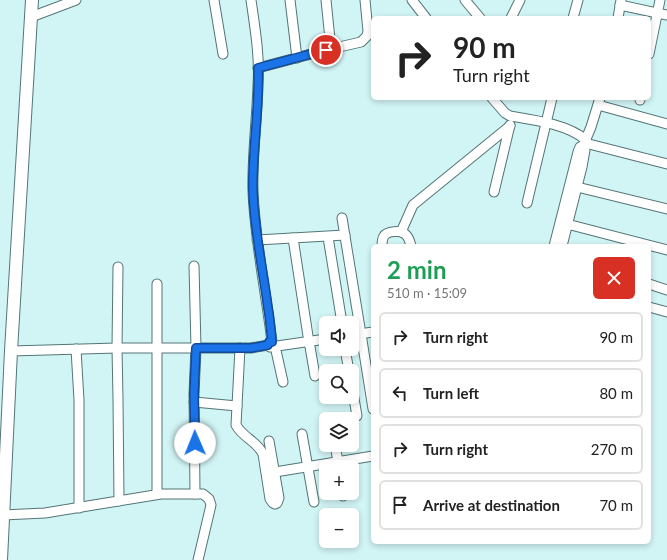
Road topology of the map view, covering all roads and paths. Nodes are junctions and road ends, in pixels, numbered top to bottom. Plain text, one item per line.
1 (32, 0) edge
2 (76, 0) edge
3 (214, 0) edge
4 (251, 0) edge
5 (290, 0) edge
6 (326, 0) edge
7 (365, 0) edge
8 (412, 0) edge
9 (465, 0) edge
10 (577, 0) edge
11 (660, 0) edge
12 (518, 1) edge
13 (621, 2) edge
14 (658, 13) junction
15 (667, 15) edge
16 (424, 16) edge
17 (478, 16) edge
18 (512, 16) edge
19 (573, 16) edge
20 (618, 16) edge
21 (31, 17) junction
22 (651, 45) edge
23 (331, 49) junction
24 (223, 54) dead end
25 (297, 58) junction
26 (258, 68) junction
27 (494, 100) edge
28 (552, 100) edge
29 (599, 101) edge
30 (512, 116) junction
31 (546, 123) junction
32 (667, 124) edge
33 (510, 126) junction
34 (585, 143) junction
35 (667, 164) edge
36 (577, 187) junction
37 (494, 192) dead end
38 (527, 203) dead end
39 (667, 209) edge
40 (342, 218) dead end
41 (567, 224) junction
42 (401, 232) junction
43 (345, 235) junction
44 (328, 237) junction
45 (293, 238) junction
46 (257, 240) junction
47 (382, 244) edge
48 (410, 244) edge
49 (555, 244) edge
50 (562, 244) edge
51 (644, 244) edge
52 (651, 246) edge
53 (667, 250) edge
54 (194, 266) dead end
55 (118, 267) dead end
56 (157, 284) dead end
57 (651, 285) edge
58 (667, 290) edge
59 (651, 308) edge
60 (667, 312) edge
61 (341, 316) edge
62 (354, 316) edge
63 (371, 327) edge
64 (359, 330) edge
65 (359, 331) edge
66 (371, 332) edge
67 (319, 335) edge
68 (308, 338) junction
69 (319, 339) edge
70 (272, 344) junction
71 (359, 345) edge
72 (116, 348) junction
73 (196, 348) junction
74 (240, 348) junction
75 (76, 349) junction
76 (156, 349) junction
77 (11, 351) junction
78 (315, 376) dead end
79 (283, 382) dead end
80 (371, 400) edge
81 (194, 402) junction
82 (237, 406) junction
83 (302, 434) dead end
84 (269, 441) dead end
85 (371, 457) edge
86 (357, 460) edge
87 (319, 466) edge
88 (307, 467) junction
89 (270, 473) junction
90 (157, 494) junction
91 (196, 494) junction
92 (119, 501) junction
93 (314, 502) dead end
94 (79, 508) junction
95 (3, 515) junction
96 (1, 560) edge
97 (198, 560) edge

1 - 21 main road
2 - 21 street
3 - 24 street
4 - 26 street
5 - 25 street
6 - 23 street
7 - 23 street
8 - 16 street
9 - 17 street
10 - 19 street
11 - 14 street
12 - 18 street
13 - 14 street
13 - 20 street
14 - 15 street
14 - 22 street
21 - 77 main road
23 - 25 street
25 - 26 street
26 - 46 street
27 - 30 street
28 - 31 street
29 - 32 street
29 - 34 street
30 - 31 street
30 - 33 street
31 - 34 street
31 - 38 street
33 - 37 street
33 - 42 street
34 - 35 street
34 - 36 street
34 - 49 street
36 - 39 street
36 - 41 street
40 - 43 street
41 - 50 street
41 - 51 street
42 - 47 street
42 - 48 street
43 - 44 street
43 - 62 street
44 - 45 street
44 - 61 street
45 - 46 street
45 - 68 street
46 - 70 street
52 - 53 street
54 - 73 street
55 - 72 street
56 - 76 street
57 - 58 street
59 - 60 street
63 - 64 street
65 - 66 street
67 - 68 street
68 - 69 street
68 - 70 street
68 - 78 street
70 - 74 street
70 - 79 street
71 - 80 street
72 - 75 street
72 - 76 street
72 - 92 street
73 - 74 street
73 - 76 street
73 - 81 street
74 - 82 street
75 - 77 street
75 - 94 street
76 - 90 street
77 - 95 main road
81 - 82 street
81 - 91 street
82 - 89 street
83 - 88 street
84 - 89 street
85 - 86 street
87 - 88 street
88 - 89 street
88 - 93 street
90 - 91 street
90 - 92 street
91 - 97 street
92 - 94 street
94 - 95 street
95 - 96 main road

